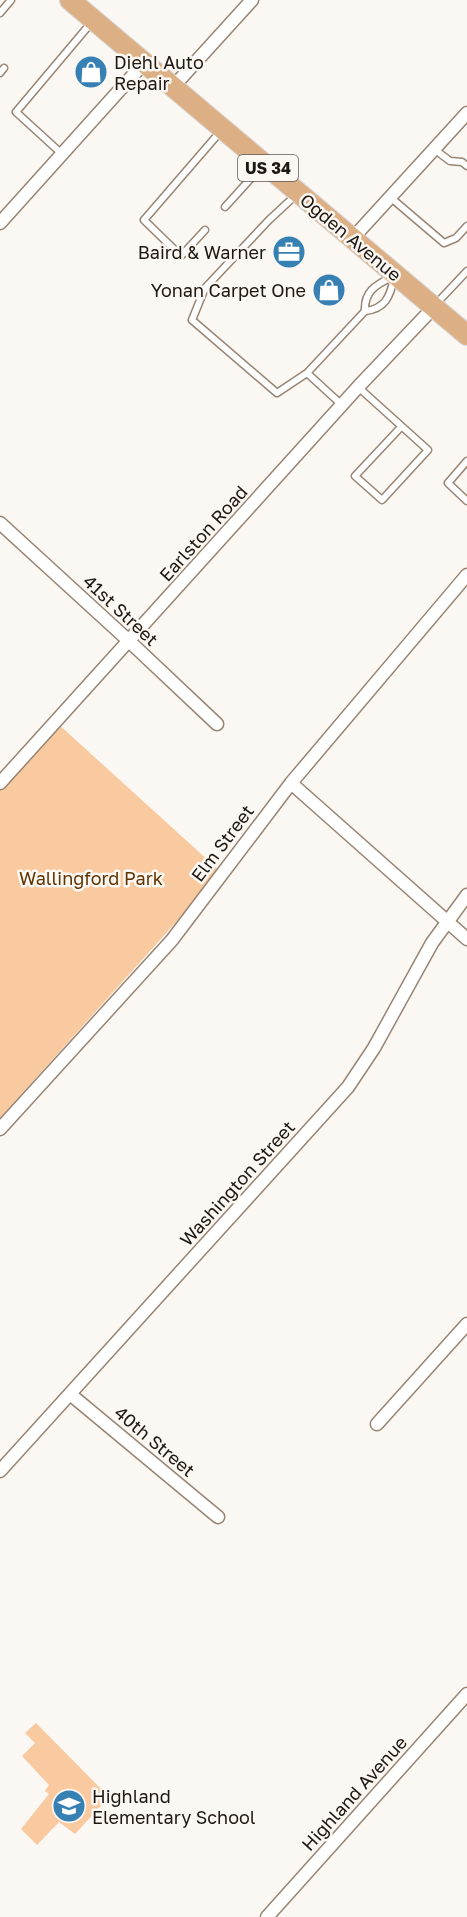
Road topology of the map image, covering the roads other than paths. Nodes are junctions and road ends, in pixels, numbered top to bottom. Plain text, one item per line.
1 (11, 0) edge
2 (70, 0) edge
3 (252, 0) edge
4 (0, 13) edge
5 (93, 20) junction
6 (144, 63) junction
7 (173, 87) junction
8 (467, 113) edge
9 (223, 129) junction
10 (434, 149) junction
11 (62, 154) junction
12 (264, 164) junction
13 (467, 166) edge
14 (298, 193) junction
15 (390, 197) junction
16 (225, 207) dead end
17 (0, 223) edge
18 (467, 226) edge
19 (206, 230) dead end
20 (352, 238) junction
21 (467, 271) edge
22 (395, 275) junction
23 (434, 307) junction
24 (365, 311) junction
25 (467, 335) edge
26 (307, 373) junction
27 (358, 387) junction
28 (342, 405) junction
29 (401, 427) junction
30 (467, 461) edge
31 (467, 501) edge
32 (0, 524) edge
33 (467, 575) edge
34 (129, 641) junction
35 (217, 724) dead end
36 (0, 783) edge
37 (291, 783) junction
38 (467, 896) edge
39 (447, 920) junction
40 (467, 939) edge
41 (0, 1129) edge
42 (467, 1324) edge
43 (70, 1394) junction
44 (377, 1424) dead end
45 (0, 1471) edge
46 (218, 1517) dead end
47 (467, 1694) edge
48 (267, 1917) edge

1 - 4 lane
2 - 5 main road, Ogden Avenue / US 34
3 - 7 street
5 - 6 main road, Ogden Avenue / US 34
5 - 11 lane
6 - 7 main road, Ogden Avenue / US 34
6 - 11 street
7 - 9 main road, Ogden Avenue / US 34
8 - 10 street
9 - 12 main road, Ogden Avenue / US 34
9 - 19 lane
10 - 13 lane
10 - 15 street
11 - 17 street
12 - 14 main road, Ogden Avenue / US 34
12 - 16 lane
14 - 20 main road, Ogden Avenue / US 34
14 - 26 lane
15 - 18 lane
15 - 20 street
20 - 22 main road, Ogden Avenue / US 34
21 - 23 lane
22 - 23 main road, Ogden Avenue / US 34
22 - 24 lane
22 - 24 lane
23 - 25 main road, Ogden Avenue / US 34
23 - 27 street, Earlston Road
24 - 26 lane
26 - 28 lane
27 - 28 street, Earlston Road
27 - 29 lane
28 - 34 street, Earlston Road
29 - 29 lane
30 - 31 lane
32 - 34 street, 41st Street
33 - 37 street, Elm Street
34 - 35 street, 41st Street
34 - 36 street, Earlston Road
37 - 39 street
37 - 41 street, Elm Street
38 - 39 street, Washington Street
39 - 40 street
39 - 43 street, Washington Street
42 - 44 street
43 - 45 street, Washington Street
43 - 46 street, 40th Street
47 - 48 street, Highland Avenue

